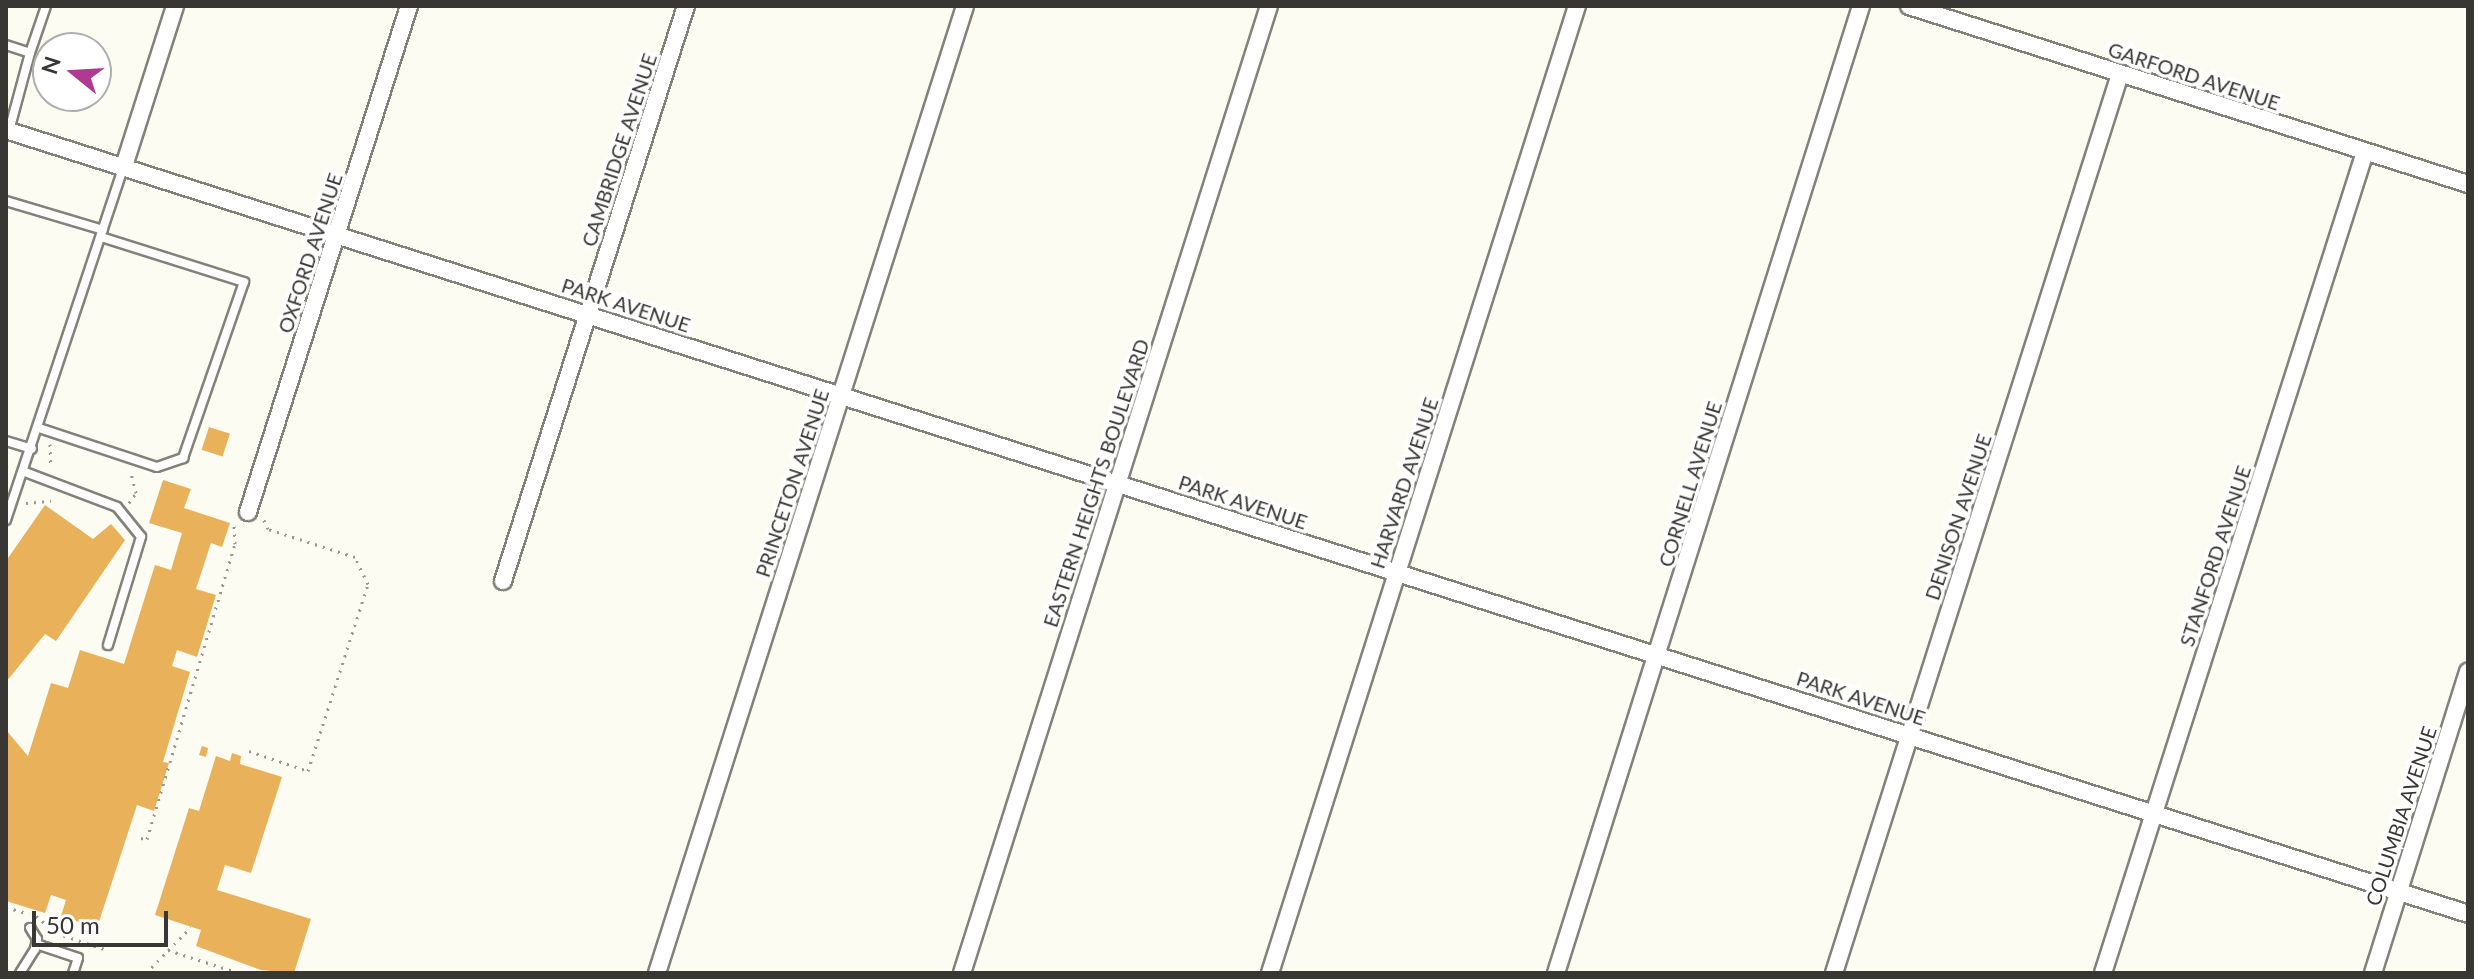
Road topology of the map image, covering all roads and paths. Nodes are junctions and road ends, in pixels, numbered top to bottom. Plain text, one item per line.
1 (46, 6) edge
2 (175, 6) edge
3 (409, 6) edge
4 (686, 6) edge
5 (965, 6) edge
6 (1269, 6) edge
7 (1577, 6) edge
8 (1861, 6) edge
9 (1909, 6) edge
10 (6, 45) edge
11 (30, 53) junction
12 (2120, 74) junction
13 (8, 130) edge
14 (2365, 152) junction
15 (124, 166) junction
16 (2468, 184) edge
17 (6, 201) edge
18 (102, 233) junction
19 (337, 233) junction
20 (588, 314) junction
21 (841, 395) junction
22 (39, 428) junction
23 (6, 441) edge
24 (50, 442) dead end
25 (32, 449) junction
26 (133, 465) dead end
27 (25, 472) junction
28 (58, 472) dead end
29 (1118, 483) junction
30 (51, 501) dead end
31 (134, 502) dead end
32 (20, 512) dead end
33 (247, 513) junction
34 (6, 520) edge
35 (1397, 572) junction
36 (503, 581) dead end
37 (108, 645) dead end
38 (1657, 655) junction
39 (2468, 672) edge
40 (1910, 735) junction
41 (249, 751) dead end
42 (2154, 813) junction
43 (141, 838) dead end
44 (2399, 892) junction
45 (6, 907) edge
46 (2468, 914) edge
47 (191, 927) dead end
48 (30, 928) dead end
49 (36, 944) junction
50 (107, 950) dead end
51 (168, 950) junction
52 (20, 973) edge
53 (73, 973) edge
54 (146, 973) edge
55 (239, 973) edge
56 (657, 973) edge
57 (962, 973) edge
58 (1270, 973) edge
59 (1556, 973) edge
60 (1834, 973) edge
61 (2103, 973) edge
62 (2373, 973) edge

1 - 11 lane
2 - 15 street
3 - 19 street, OXFORD AVENUE
4 - 20 street, CAMBRIDGE AVENUE
5 - 21 street, PRINCETON AVENUE
6 - 29 street, EASTERN HEIGHTS BOULEVARD
7 - 35 street, HARVARD AVENUE
8 - 38 street, CORNELL AVENUE
9 - 12 street, GARFORD AVENUE
10 - 11 lane
11 - 13 lane
12 - 14 street, GARFORD AVENUE
12 - 40 street, DENISON AVENUE
13 - 15 street, PARK AVENUE
14 - 16 street, GARFORD AVENUE
14 - 42 street, STANFORD AVENUE
15 - 18 lane
15 - 19 street, PARK AVENUE
17 - 18 lane
18 - 22 lane
18 - 22 lane
19 - 20 street, PARK AVENUE
19 - 33 street, OXFORD AVENUE
20 - 21 street, PARK AVENUE
20 - 36 street, CAMBRIDGE AVENUE
21 - 29 street, PARK AVENUE
21 - 56 street, PRINCETON AVENUE
22 - 25 lane
23 - 25 lane
24 - 28 path
25 - 27 lane
26 - 31 path
27 - 34 lane
27 - 37 lane
29 - 35 street, PARK AVENUE
29 - 57 street, EASTERN HEIGHTS BOULEVARD
30 - 32 path
33 - 41 path
33 - 43 path
35 - 38 street, PARK AVENUE
35 - 58 street, HARVARD AVENUE
38 - 40 street, PARK AVENUE
38 - 59 street, CORNELL AVENUE
39 - 44 street, COLUMBIA AVENUE
40 - 42 street, PARK AVENUE
40 - 60 street, DENISON AVENUE
42 - 44 street, PARK AVENUE
42 - 61 street, STANFORD AVENUE
44 - 46 street, PARK AVENUE
44 - 62 street, COLUMBIA AVENUE
45 - 50 path
47 - 51 path
48 - 49 lane
49 - 52 lane
49 - 53 lane
51 - 54 path
51 - 55 path

